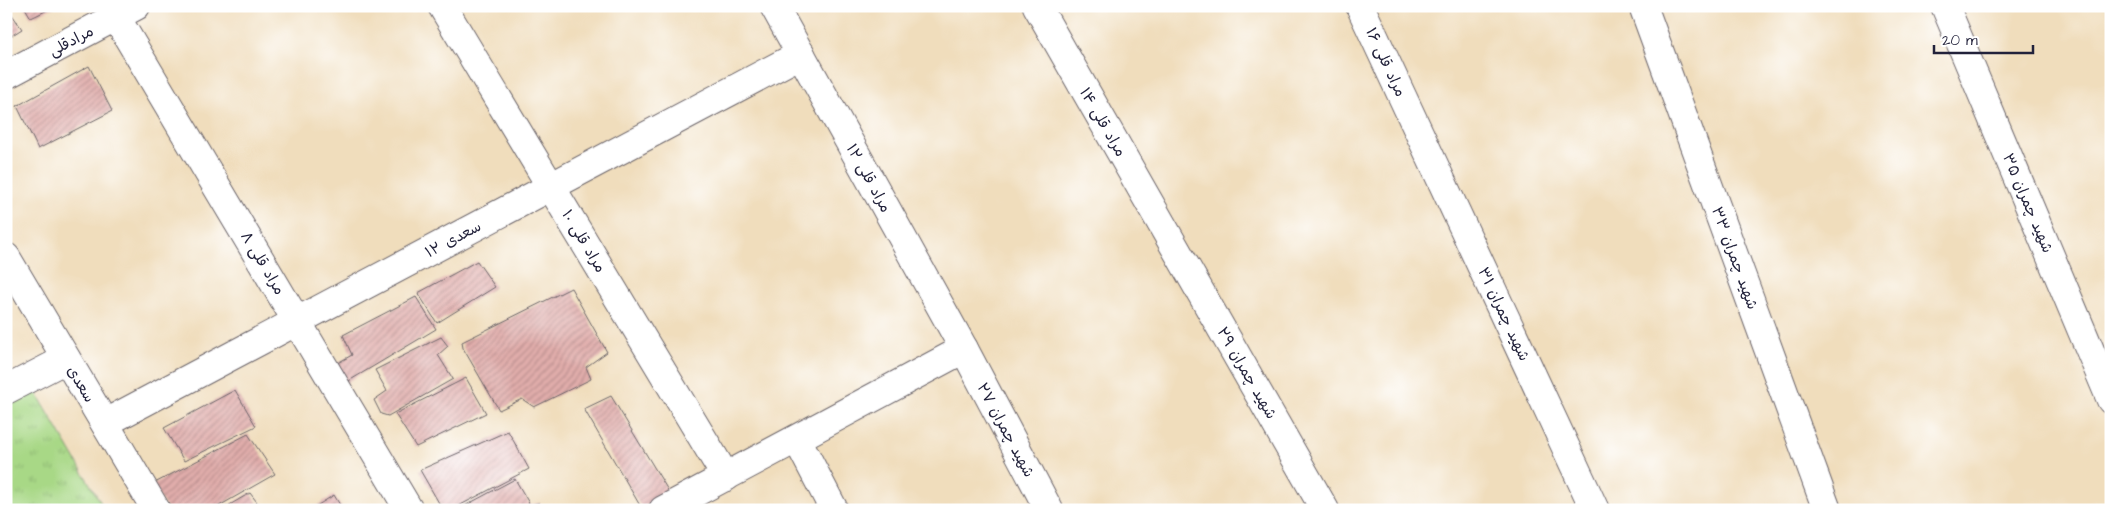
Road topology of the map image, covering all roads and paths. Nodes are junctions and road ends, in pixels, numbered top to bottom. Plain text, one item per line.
1 (442, 6) edge
2 (774, 6) edge
3 (1037, 6) edge
4 (1360, 6) edge
5 (1643, 6) edge
6 (1945, 6) edge
7 (126, 12) edge
8 (801, 54) junction
9 (6, 75) edge
10 (1412, 118) joint
11 (551, 187) junction
12 (1169, 237) joint
13 (6, 257) edge
14 (297, 322) junction
15 (964, 349) junction
16 (66, 358) junction
17 (6, 390) edge
18 (2111, 400) edge
19 (105, 423) junction
20 (797, 439) junction
21 (726, 476) junction
22 (156, 510) edge
23 (409, 510) edge
24 (663, 510) edge
25 (834, 510) edge
26 (1049, 510) edge
27 (1325, 510) edge
28 (1595, 510) edge
29 (1827, 510) edge

1 - 11 street, مراد قلی ۱۰
2 - 8 street, مراد قلی ۱۲
3 - 12 street, مراد قلی ۱۴
4 - 10 street, مراد قلی ۱۶
5 - 29 street, شهید چمران ۳۳
6 - 18 street, شهید چمران ۳۵
7 - 9 street, مرادقلی
7 - 14 street, مراد قلی ۸
8 - 11 street, سعدی ۱۲
8 - 15 street, مراد قلی ۱۲
10 - 28 street, شهید چمران ۳۱
11 - 14 street, سعدی ۱۲
11 - 21 street, مراد قلی ۱۰
12 - 27 street, شهید چمران ۲۹
13 - 16 street, سعدی
14 - 19 street, سعدی ۱۲
14 - 23 street, مراد قلی ۸
15 - 20 street
15 - 26 street, شهید چمران ۲۷
16 - 17 street
16 - 19 street, سعدی
19 - 22 street, سعدی
20 - 21 street
20 - 25 street
21 - 24 street

